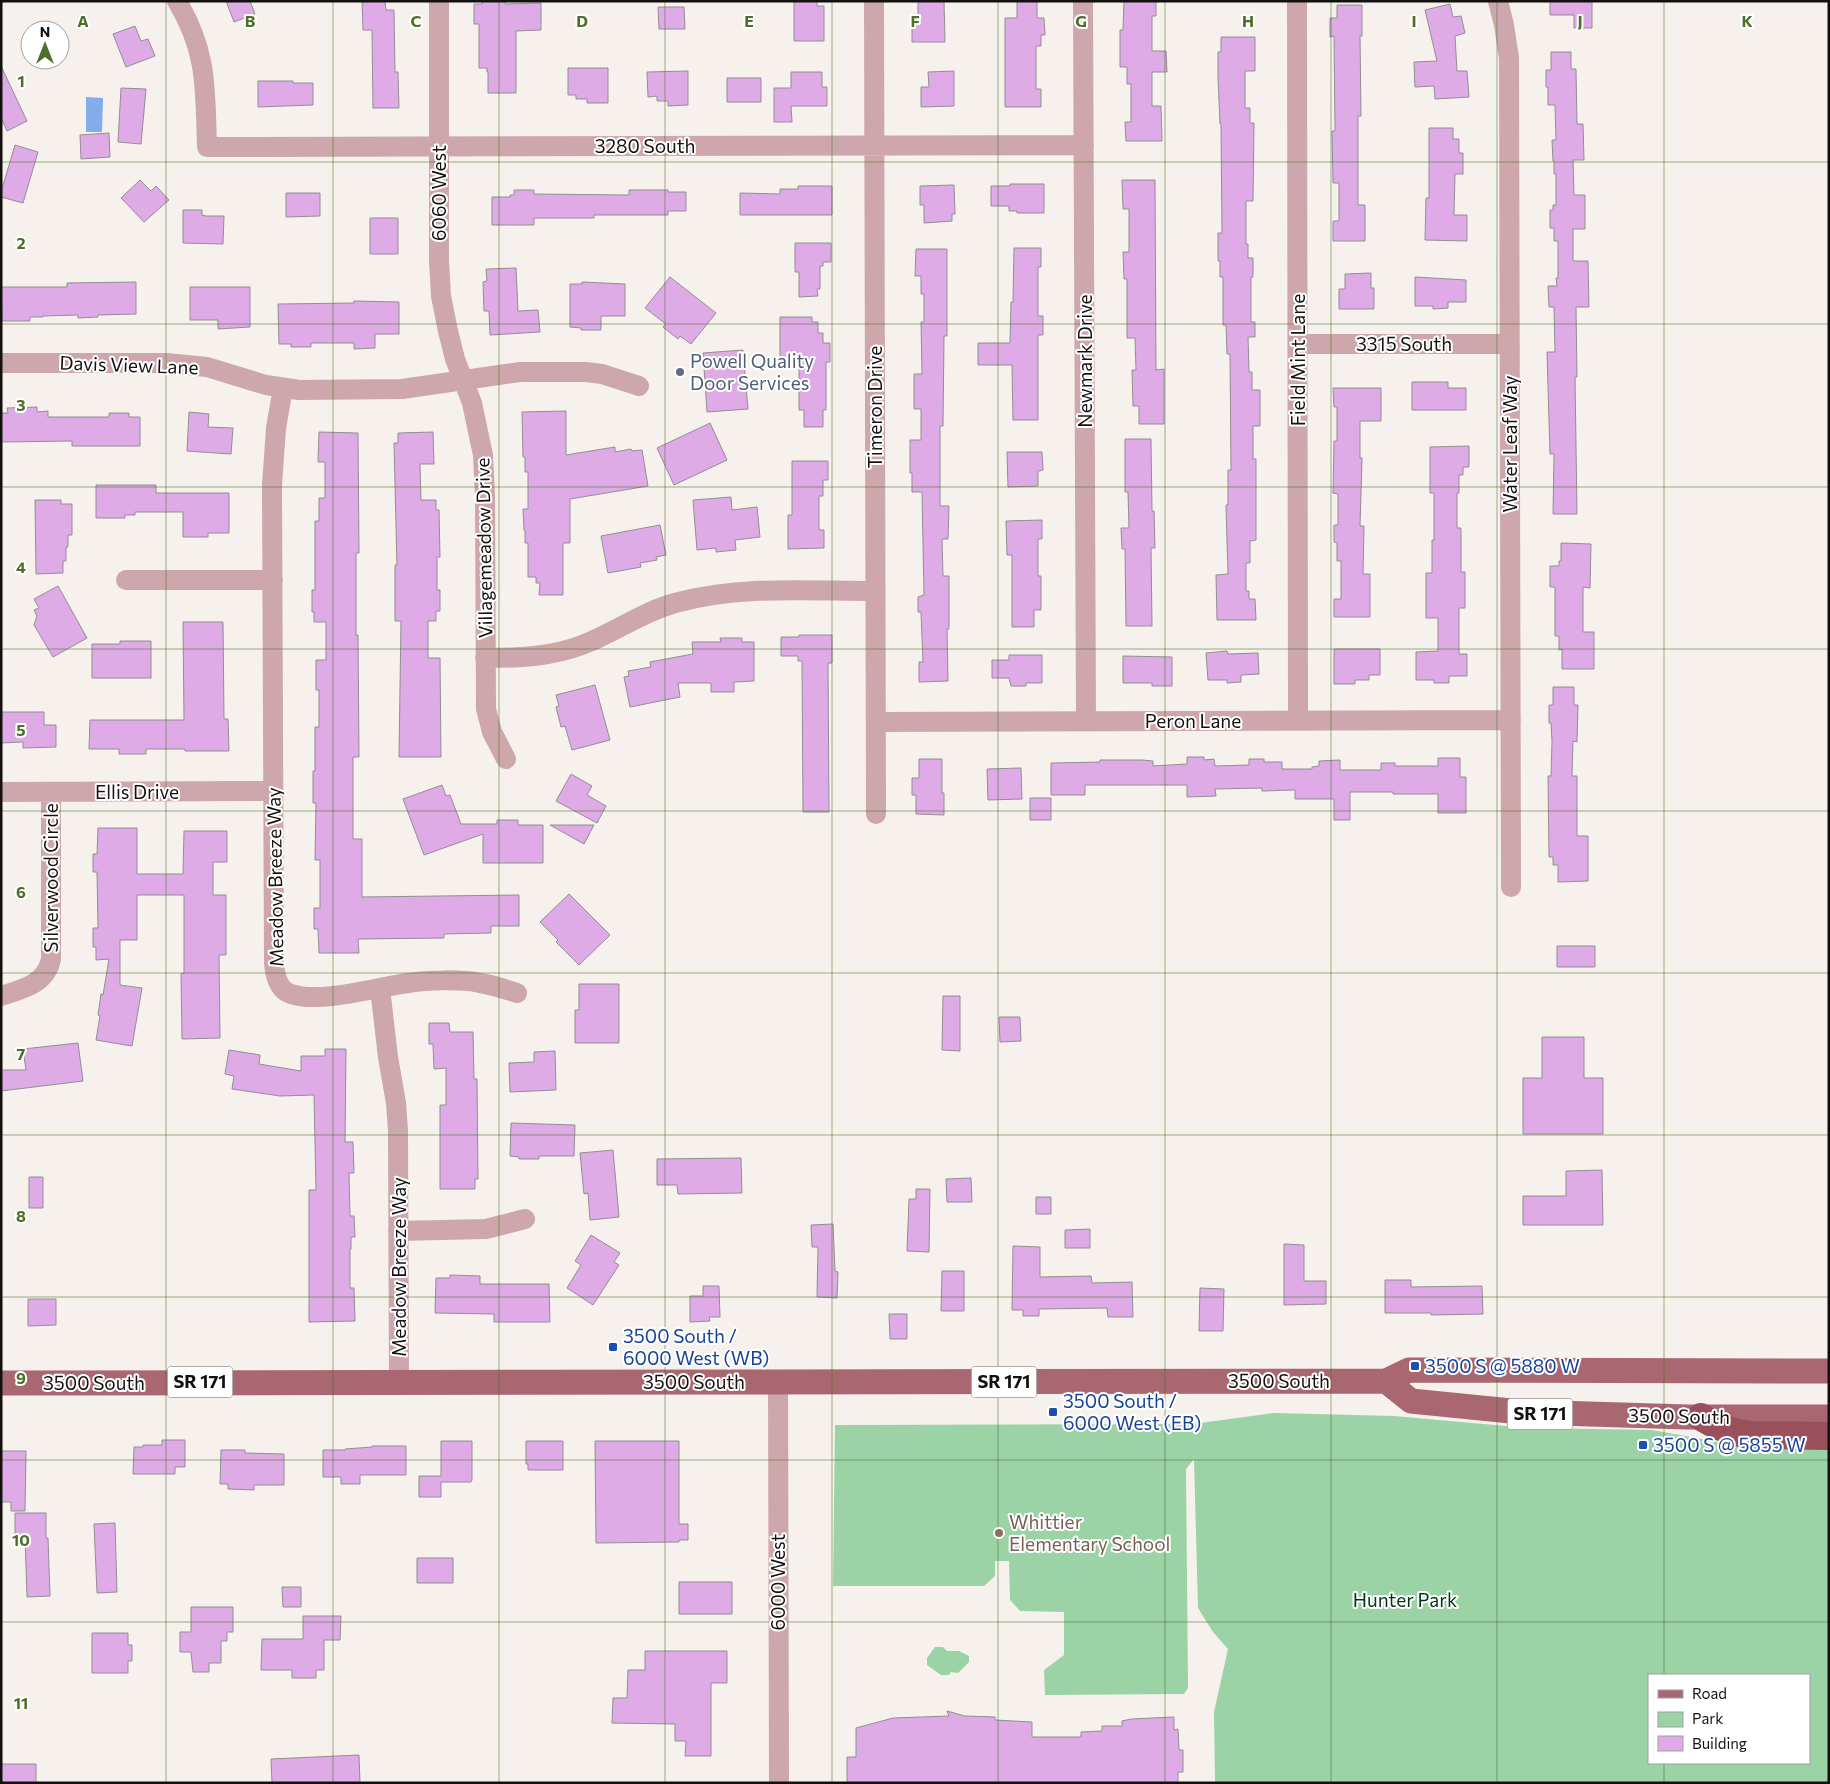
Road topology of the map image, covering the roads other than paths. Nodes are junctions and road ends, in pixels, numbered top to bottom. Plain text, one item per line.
1 (177, 1) edge
2 (439, 1) edge
3 (874, 1) edge
4 (1083, 1) edge
5 (1297, 1) edge
6 (1498, 1) edge
7 (1084, 145) junction
8 (439, 146) junction
9 (874, 146) junction
10 (1298, 344) junction
11 (1510, 344) junction
12 (1, 363) edge
13 (463, 381) junction
14 (639, 386) dead end
15 (283, 388) junction
16 (126, 580) dead end
17 (273, 580) junction
18 (875, 591) junction
19 (485, 658) junction
20 (1298, 720) junction
21 (1511, 720) junction
22 (876, 722) junction
23 (1086, 722) junction
24 (506, 759) dead end
25 (1, 792) edge
26 (51, 792) junction
27 (273, 792) junction
28 (876, 814) dead end
29 (1512, 888) dead end
30 (380, 988) junction
31 (517, 993) dead end
32 (1, 996) edge
33 (525, 1219) dead end
34 (398, 1230) junction
35 (1829, 1371) edge
36 (1386, 1381) junction
37 (399, 1382) junction
38 (778, 1382) junction
39 (1, 1383) edge
40 (1701, 1417) junction
41 (1829, 1417) edge
42 (1829, 1436) edge
43 (779, 1783) edge

1 - 8 street, 3280 South
2 - 8 street, 6060 West
3 - 9 street, Timeron Drive
4 - 7 street, Newmark Drive
5 - 10 street, Field Mint Lane
6 - 11 street, Water Leaf Way
7 - 9 street, 3280 South
7 - 23 street, Newmark Drive
8 - 9 street, 3280 South
8 - 13 street, 6060 West
9 - 18 street, Timeron Drive
10 - 11 street, 3315 South
10 - 20 street, Field Mint Lane
11 - 21 street, Water Leaf Way
12 - 15 street, Davis View Lane
13 - 14 street, Davis View Lane
13 - 15 street, Davis View Lane
13 - 19 street, Villagemeadow Drive
15 - 17 street, Meadow Breeze Way
16 - 17 street
17 - 27 street, Meadow Breeze Way
18 - 19 street
18 - 22 street, Timeron Drive
19 - 24 street, Villagemeadow Drive
20 - 21 street, Peron Lane
20 - 23 street, Peron Lane
21 - 29 street, Water Leaf Way
22 - 23 street, Peron Lane
22 - 28 street, Timeron Drive
25 - 26 street, Ellis Drive
26 - 27 street, Ellis Drive
26 - 32 street, Silverwood Circle
27 - 30 street, Meadow Breeze Way
30 - 31 street
30 - 34 street, Meadow Breeze Way
33 - 34 street
34 - 37 street, Meadow Breeze Way
35 - 36 main road, 3500 South / SR 171
36 - 38 main road, 3500 South / SR 171
36 - 40 main road, 3500 South / SR 171
37 - 38 main road, 3500 South / SR 171
37 - 39 main road, 3500 South / SR 171
38 - 43 street, 6000 West
40 - 41 main road, 3500 South / SR 171
40 - 42 highway

